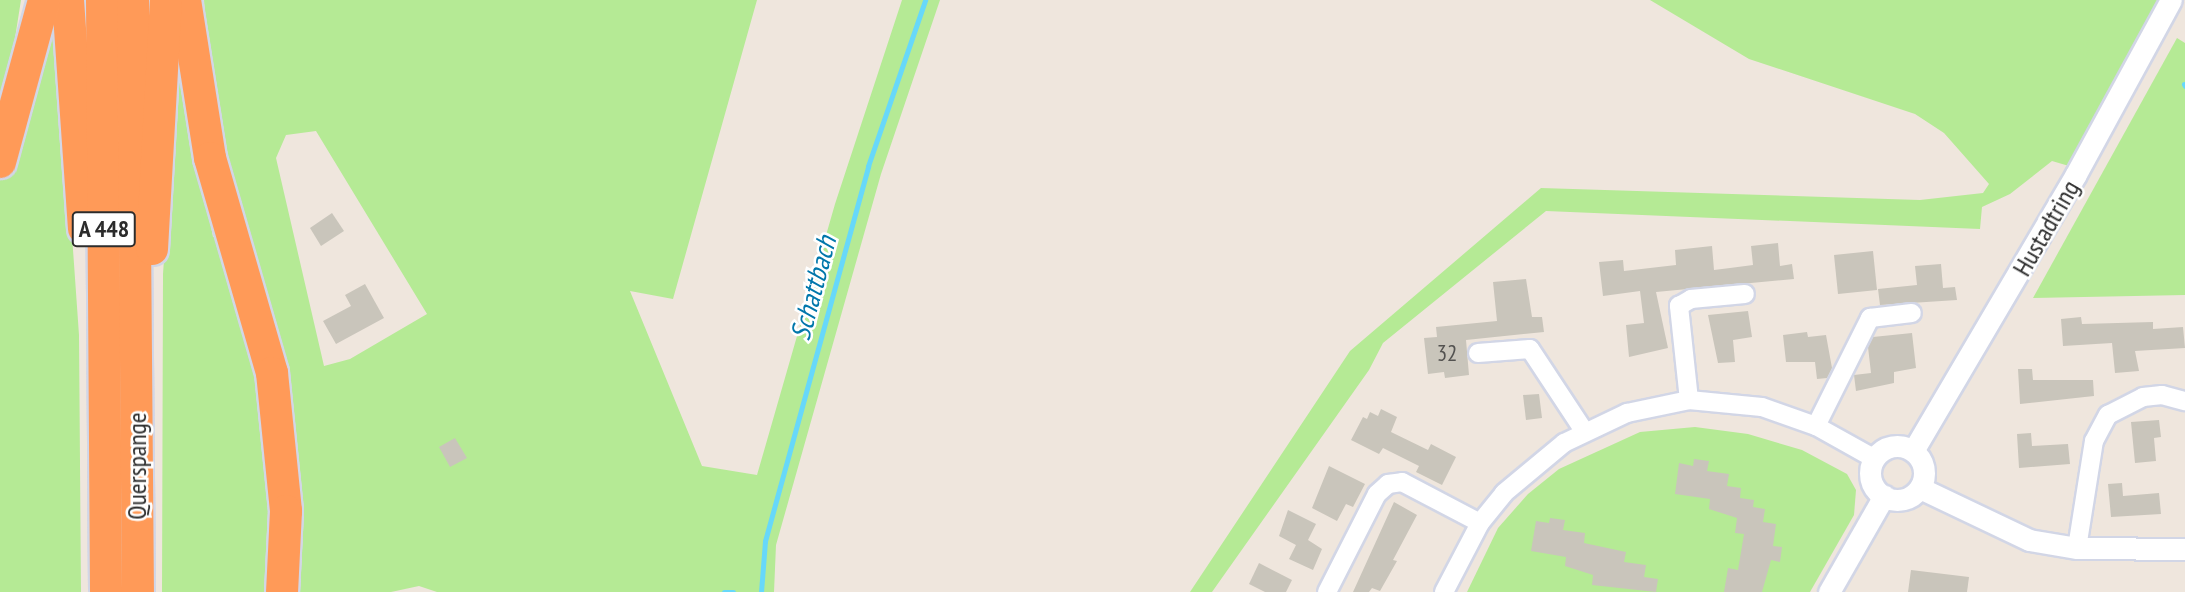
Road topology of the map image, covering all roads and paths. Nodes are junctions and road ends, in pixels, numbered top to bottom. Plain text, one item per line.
1 (44, 0) edge
2 (68, 0) edge
3 (102, 0) edge
4 (133, 0) edge
5 (166, 0) edge
6 (185, 0) edge
7 (2171, 0) edge
8 (0, 162) edge
9 (1745, 294) dead end
10 (1912, 313) dead end
11 (136, 340) junction
12 (1478, 353) dead end
13 (1689, 400) junction
14 (2185, 401) edge
15 (1816, 426) junction
16 (1584, 430) junction
17 (1913, 451) junction
18 (106, 459) junction
19 (1875, 459) junction
20 (1920, 488) junction
21 (1884, 496) junction
22 (1480, 523) junction
23 (2077, 548) junction
24 (2185, 549) edge
25 (106, 592) edge
26 (138, 592) edge
27 (282, 592) edge
28 (1327, 592) edge
29 (1444, 592) edge
30 (1829, 592) edge

1 - 8 highway
2 - 18 highway
3 - 18 highway, A 448
4 - 11 highway, A 448
5 - 11 highway
6 - 27 highway
7 - 17 street, Hustadtring
9 - 13 street
10 - 15 street
11 - 26 highway, Querspange / A 448
12 - 16 street
13 - 15 street
13 - 16 street
14 - 23 street
15 - 19 street
16 - 22 street
17 - 19 street
17 - 20 street
18 - 25 highway, Querspange / A 448
19 - 21 street
20 - 21 street
20 - 23 street
21 - 30 street
22 - 28 street
22 - 29 street
23 - 24 street

